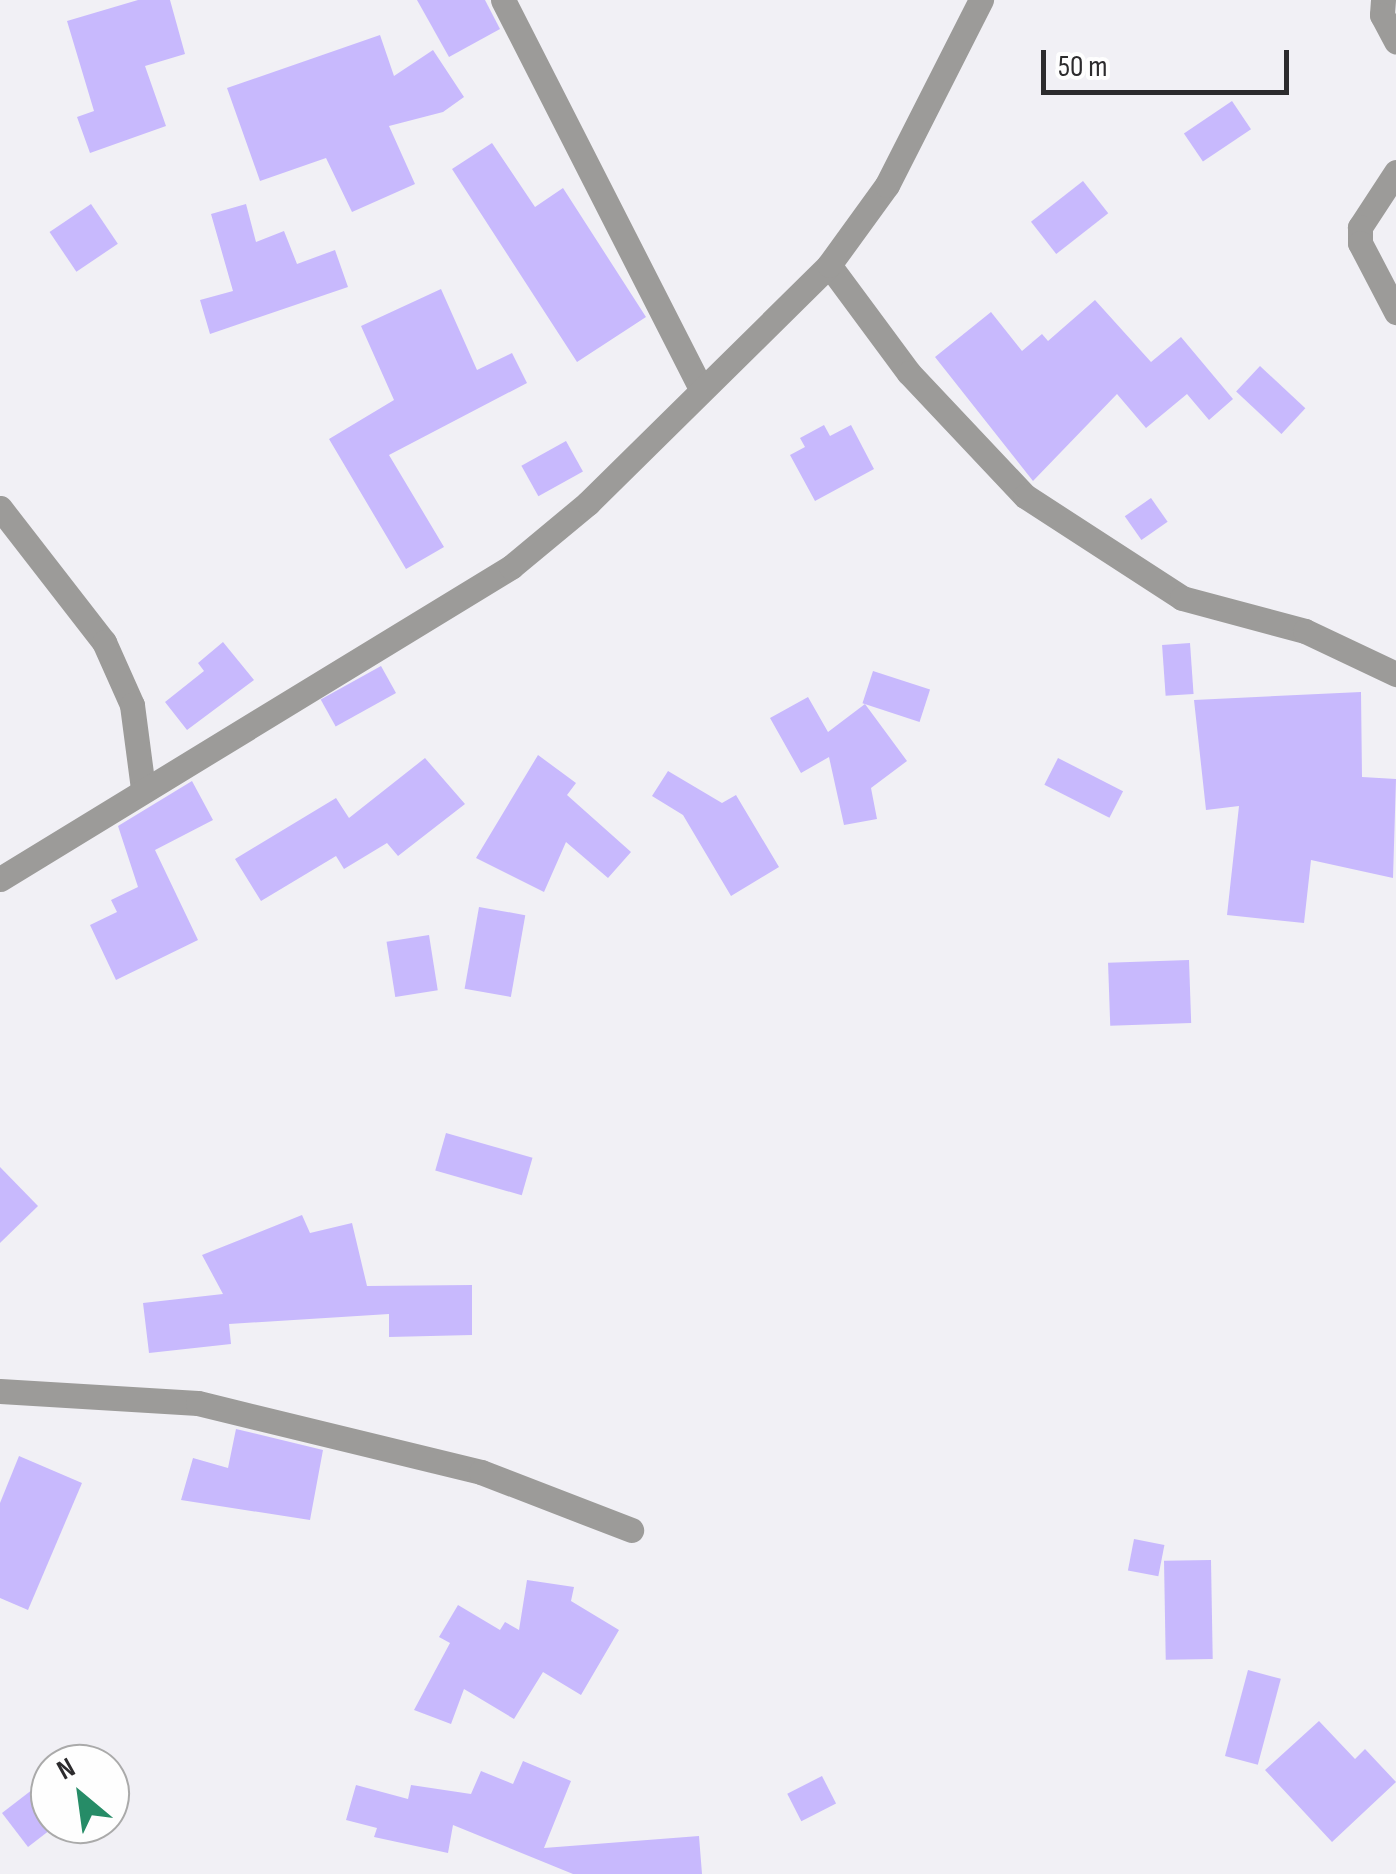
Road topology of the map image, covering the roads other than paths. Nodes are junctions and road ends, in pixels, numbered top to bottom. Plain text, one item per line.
1 (503, 0) edge
2 (981, 0) edge
3 (1383, 0) edge
4 (1396, 41) edge
5 (1396, 172) edge
6 (829, 265) junction
7 (1396, 312) edge
8 (702, 389) junction
9 (0, 508) edge
10 (1396, 674) edge
11 (143, 788) junction
12 (0, 879) edge
13 (0, 1391) edge
14 (631, 1530) dead end

1 - 8 street
2 - 6 street
3 - 4 street
5 - 7 street
6 - 8 street
6 - 10 street
8 - 11 street
9 - 11 street
11 - 12 street
13 - 14 street

